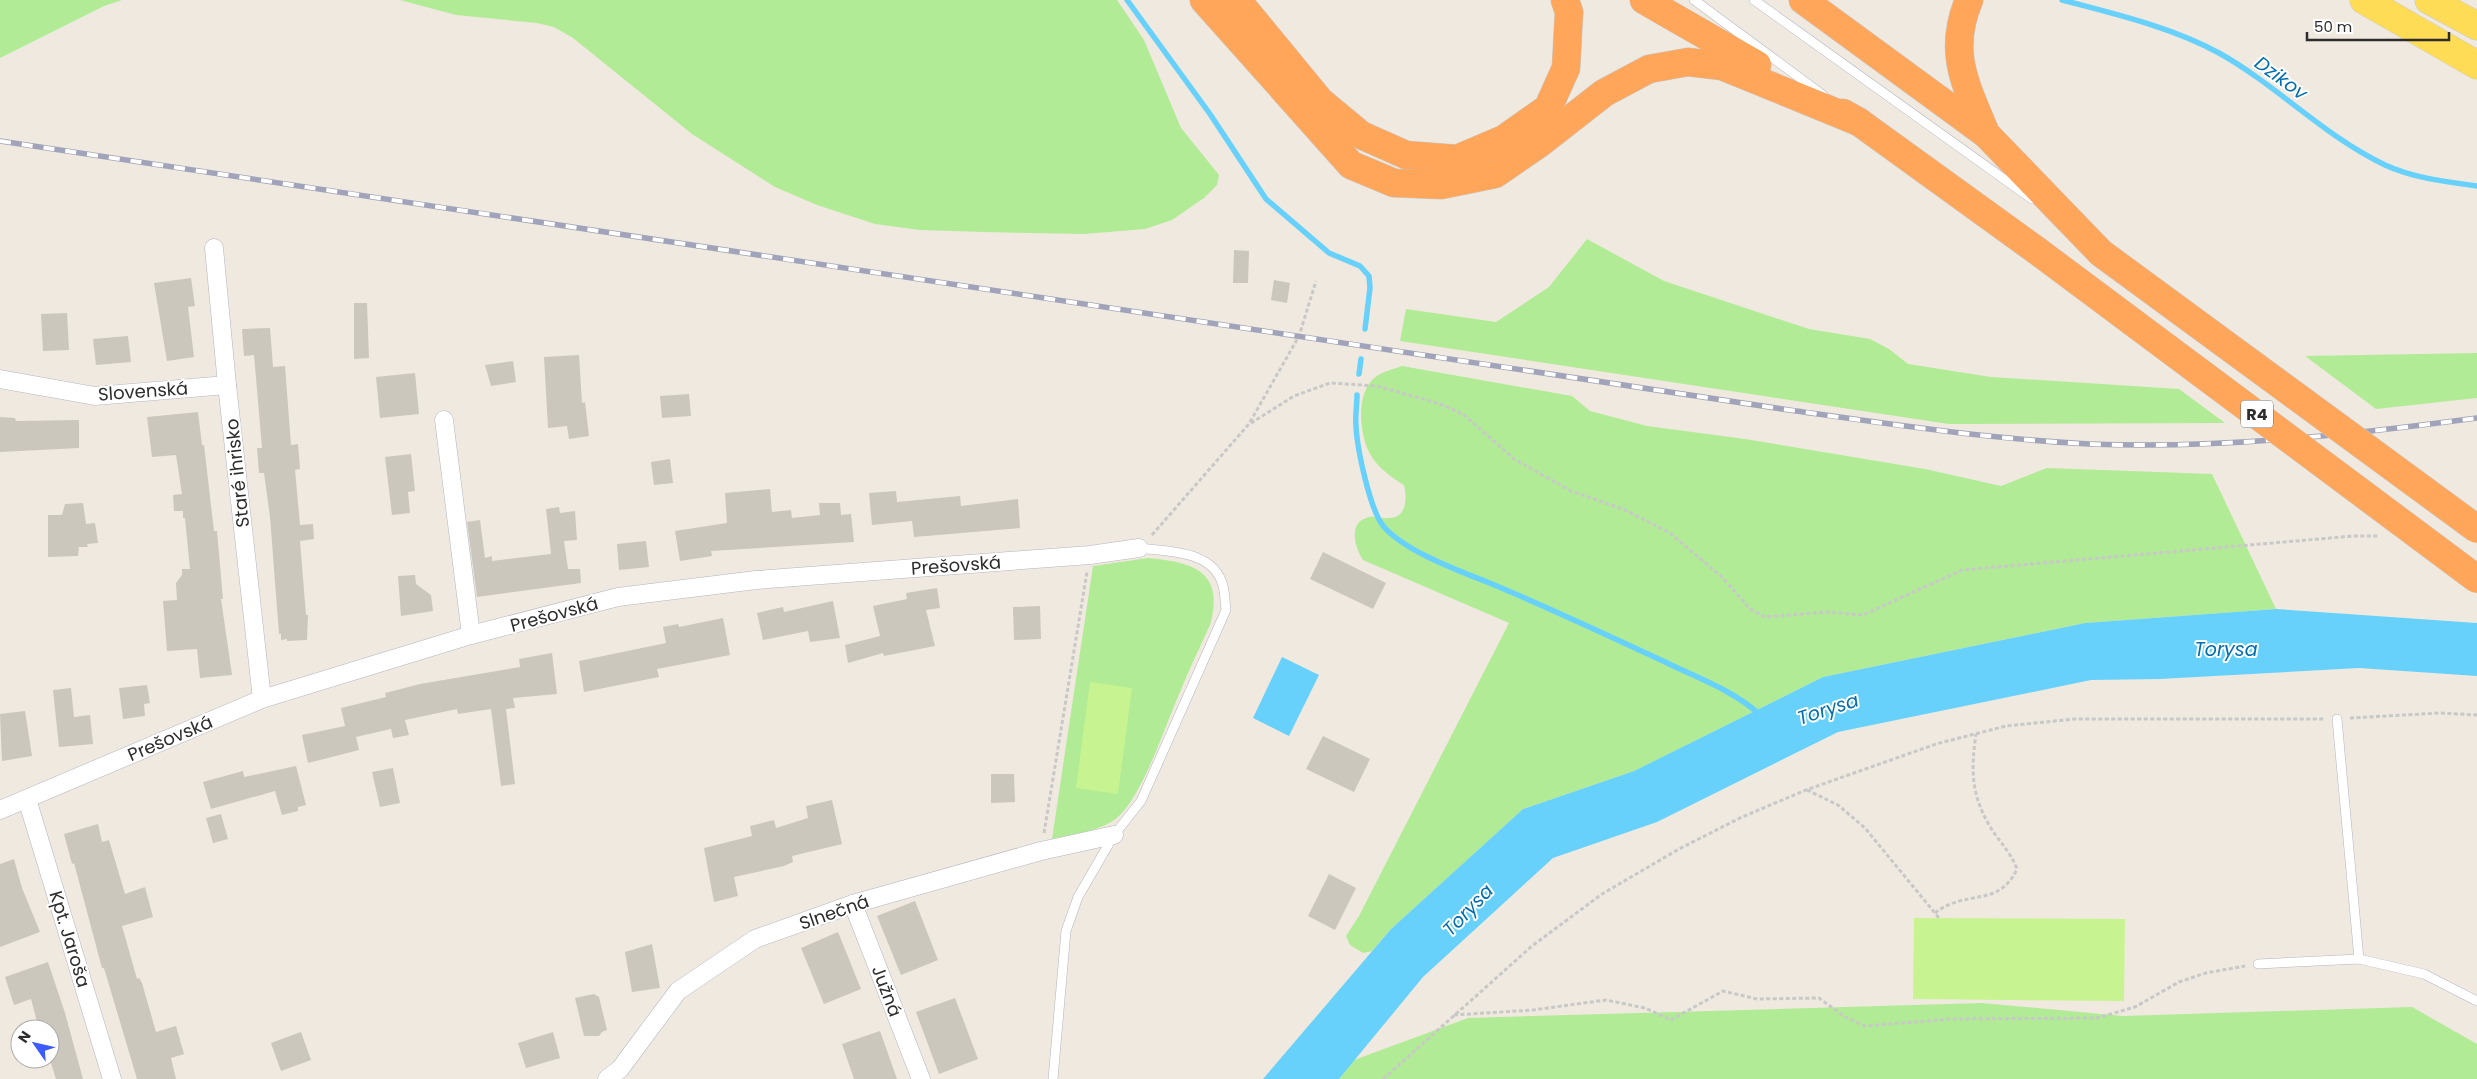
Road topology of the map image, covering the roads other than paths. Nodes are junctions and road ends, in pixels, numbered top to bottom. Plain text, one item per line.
1 (1204, 0) edge
2 (1237, 0) edge
3 (1565, 0) edge
4 (1644, 0) edge
5 (1694, 0) edge
6 (1754, 0) edge
7 (1803, 0) edge
8 (1970, 0) edge
9 (2364, 0) edge
10 (2429, 0) edge
11 (2477, 26) edge
12 (2477, 65) edge
13 (1859, 122) junction
14 (1986, 134) junction
15 (2036, 202) dead end
16 (2044, 208) dead end
17 (214, 248) dead end
18 (2101, 253) junction
19 (0, 379) edge
20 (227, 384) junction
21 (444, 420) dead end
22 (2477, 529) edge
23 (1139, 548) joint
24 (2477, 579) edge
25 (471, 635) junction
26 (262, 698) junction
27 (2337, 719) road end
28 (27, 799) junction
29 (0, 810) edge
30 (1114, 835) junction
31 (853, 904) junction
32 (2359, 959) junction
33 (2258, 964) road end
34 (2477, 1001) edge
35 (112, 1079) edge
36 (607, 1079) edge
37 (921, 1079) edge
38 (1053, 1079) edge

1 - 13 highway
2 - 3 highway
4 - 13 highway
5 - 13 lane, R4
6 - 15 lane
7 - 14 highway
8 - 14 highway
9 - 12 main road
10 - 11 main road
13 - 24 highway, R4, bridge
14 - 18 highway
16 - 18 lane, R4
17 - 20 street, Staré ihrisko
18 - 22 highway, R4, bridge
19 - 20 street, Slovenská
20 - 26 street, Staré ihrisko
21 - 25 street
23 - 25 street, Prešovská
23 - 30 lane
25 - 26 street, Prešovská
26 - 28 street, Prešovská
27 - 32 lane
28 - 29 street, Prešovská
28 - 35 street, Kpt. Jaroša
30 - 31 street, Slnečná
30 - 38 lane
31 - 36 street, Slnečná
31 - 37 street, Južná
32 - 33 lane
32 - 34 lane

